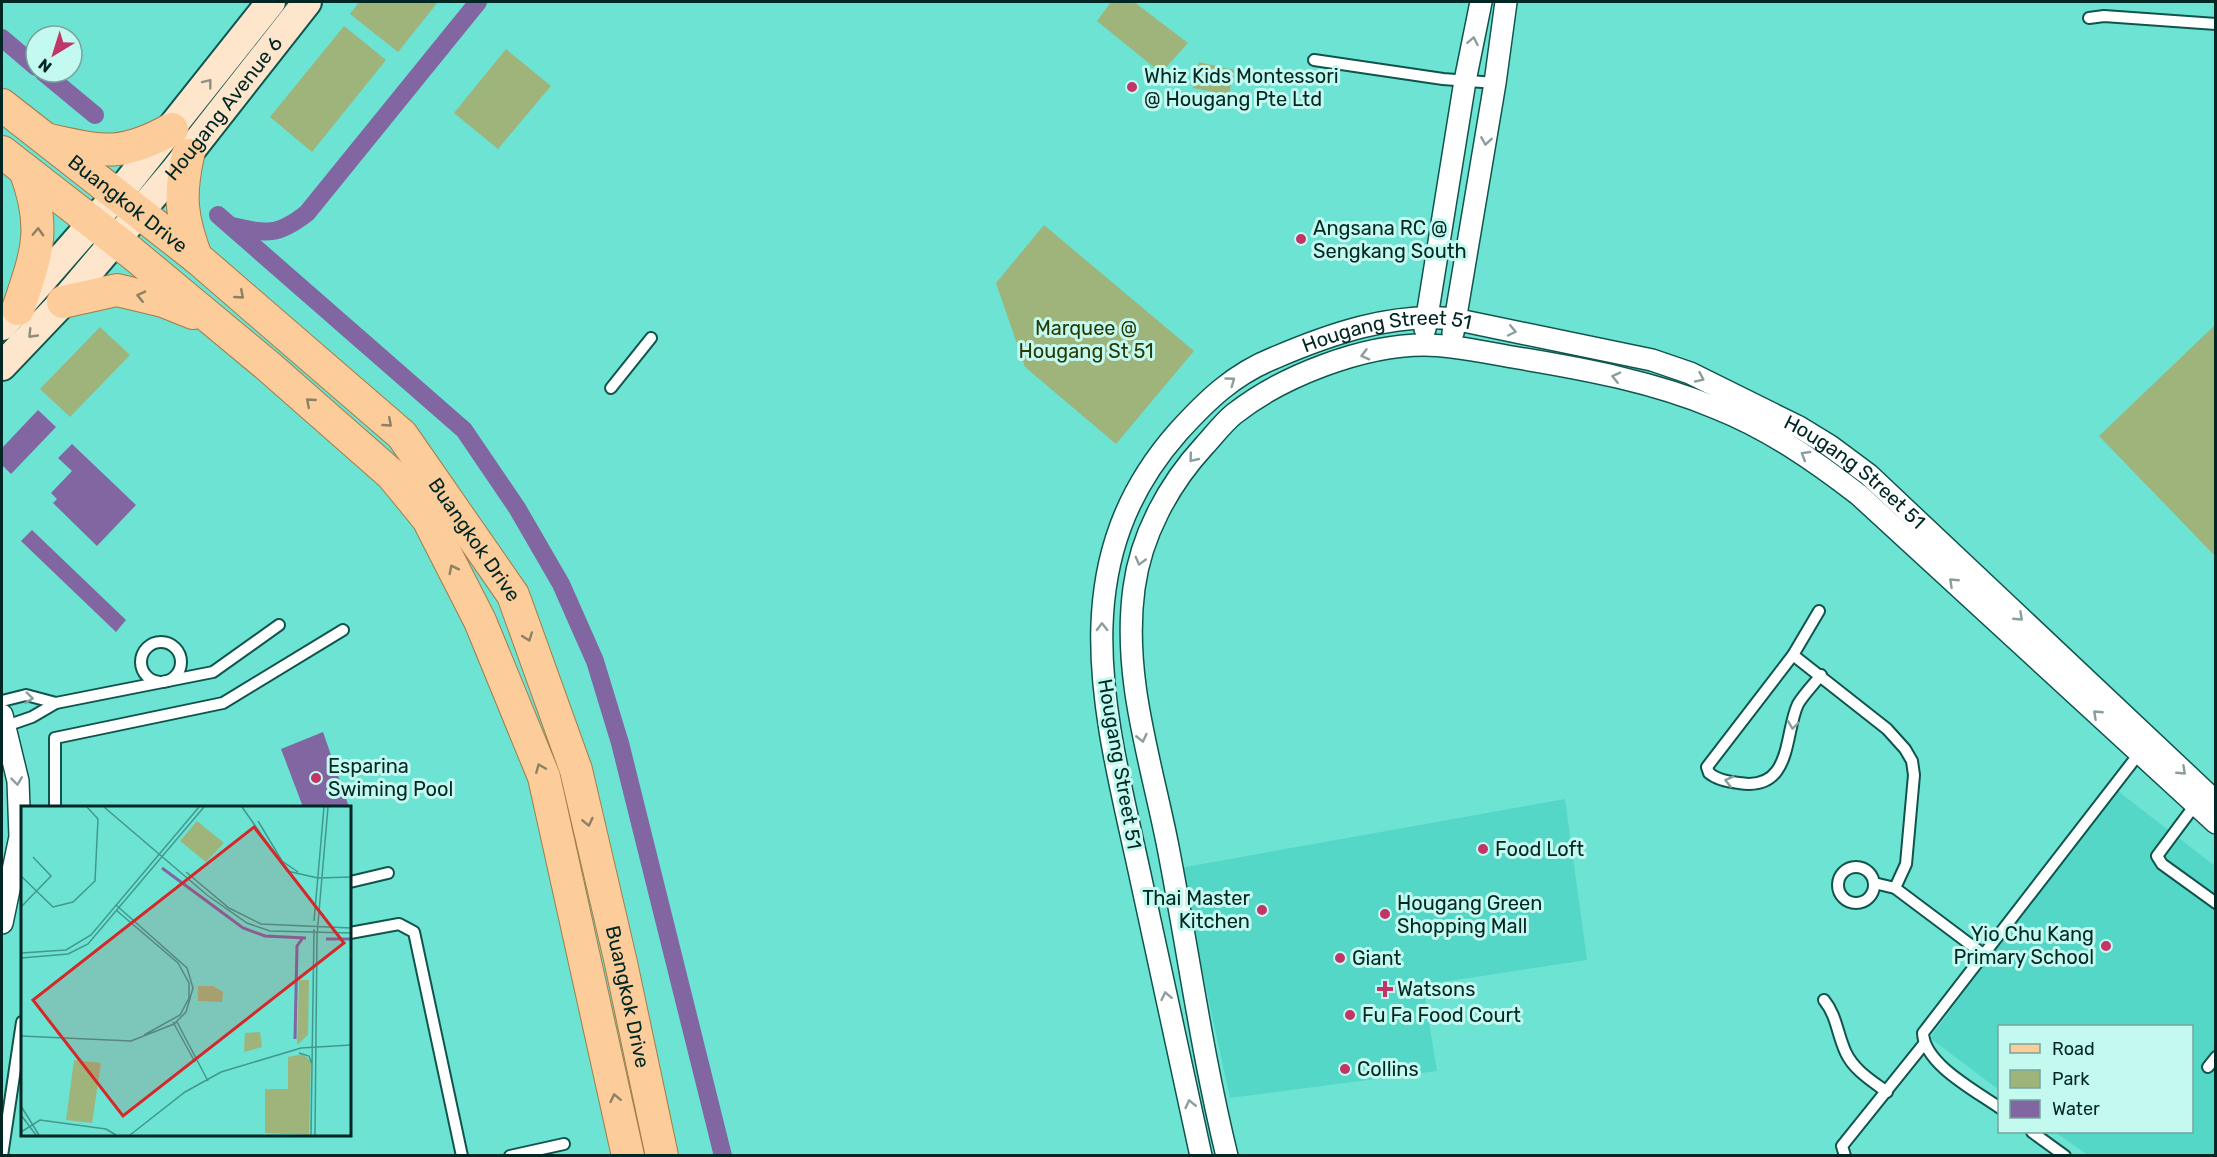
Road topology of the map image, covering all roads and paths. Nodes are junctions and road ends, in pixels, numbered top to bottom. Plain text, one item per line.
1 (272, 2) edge
2 (307, 2) edge
3 (1481, 2) edge
4 (1506, 2) edge
5 (2089, 18) dead end
6 (2216, 24) edge
7 (1314, 60) dead end
8 (1465, 81) junction
9 (1496, 83) junction
10 (2, 105) edge
11 (42, 138) junction
12 (180, 142) junction
13 (13, 161) edge
14 (127, 204) junction
15 (103, 233) junction
16 (196, 257) junction
17 (63, 302) junction
18 (1427, 316) junction
19 (10, 317) edge
20 (1454, 319) junction
21 (216, 322) junction
22 (651, 338) dead end
23 (1423, 345) junction
24 (1451, 347) junction
25 (2, 366) edge
26 (611, 388) dead end
27 (1819, 611) dead end
28 (279, 625) dead end
29 (343, 630) dead end
30 (1793, 655) junction
31 (1821, 675) junction
32 (2, 700) edge
33 (57, 703) junction
34 (4, 720) edge
35 (2144, 747) junction
36 (2205, 803) edge
37 (55, 806) edge
38 (2216, 823) edge
39 (21, 837) edge
40 (19, 861) edge
41 (388, 873) dead end
42 (351, 882) edge
43 (1874, 883) dead end
44 (1895, 888) junction
45 (2216, 903) edge
46 (2, 923) edge
47 (351, 933) edge
48 (1983, 954) junction
49 (1824, 1000) dead end
50 (21, 1029) edge
51 (1924, 1044) junction
52 (2216, 1057) edge
53 (2208, 1067) dead end
54 (1887, 1092) junction
55 (1998, 1107) edge
56 (2035, 1133) edge
57 (564, 1144) dead end
58 (2, 1155) edge
59 (462, 1155) edge
60 (510, 1155) edge
61 (628, 1155) edge
62 (662, 1155) edge
63 (1201, 1155) edge
64 (1227, 1155) edge
65 (1845, 1155) edge
66 (2064, 1155) edge

12 -> 1 street, Hougang Avenue 6
2 - 12 street, Hougang Avenue 6
8 -> 3 street
4 - 9 street
5 - 6 lane
7 - 8 lane
8 - 9 lane
8 - 18 street
9 -> 20 street
10 - 11 main road, Buangkok Drive
11 - 12 main road
11 - 14 main road, Buangkok Drive
12 - 14 street, Hougang Avenue 6
12 - 16 main road
13 - 15 main road, Buangkok Drive
19 -> 13 main road
14 - 15 street, Hougang Avenue 6
14 - 16 main road, Buangkok Drive
15 - 17 street
15 - 19 street
15 - 21 main road, Buangkok Drive
16 -> 62 main road, Buangkok Drive
21 -> 17 main road
17 -> 25 street
18 - 20 street, Hougang Street 51
18 - 23 street
63 -> 18 street, Hougang Street 51
20 - 24 street
20 -> 35 street, Hougang Street 51
61 -> 21 main road, Buangkok Drive
22 - 26 lane
23 - 24 street, Hougang Street 51
23 -> 64 street, Hougang Street 51
35 -> 24 street, Hougang Street 51
27 - 30 lane
28 - 33 lane
29 - 37 lane
30 - 31 lane
31 -> 30 lane
31 - 44 lane
32 -> 33 lane
33 - 34 lane
34 -> 39 street
35 - 36 street, Hougang Street 51
35 - 48 lane
36 - 38 street, Hougang Street 51
36 - 45 lane
39 - 40 street
40 - 46 street
41 - 42 lane
43 - 44 lane
44 - 48 lane
47 - 59 lane
48 - 51 lane
49 - 54 lane
50 - 58 lane
51 - 54 lane
51 - 55 lane
52 - 53 lane
54 - 65 lane
56 - 66 lane
57 - 60 lane

